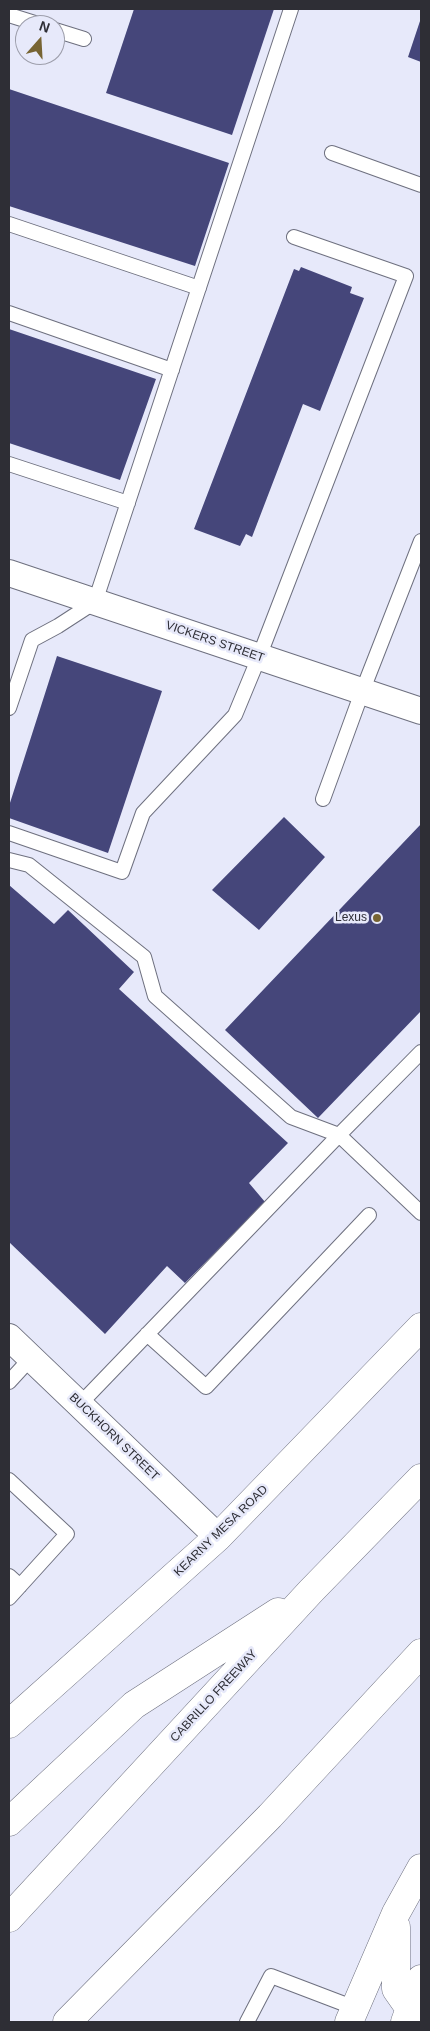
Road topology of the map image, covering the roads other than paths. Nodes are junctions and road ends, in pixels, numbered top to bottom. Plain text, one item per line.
1 (291, 9) edge
2 (65, 33) edge
3 (84, 39) dead end
4 (332, 154) dead end
5 (421, 185) edge
6 (9, 224) edge
7 (294, 237) dead end
8 (199, 288) junction
9 (9, 313) edge
10 (172, 370) junction
11 (9, 464) edge
12 (128, 504) junction
13 (421, 541) edge
14 (9, 573) edge
15 (96, 602) junction
16 (259, 657) junction
17 (362, 692) junction
18 (9, 708) edge
19 (421, 711) edge
20 (323, 799) dead end
21 (9, 833) edge
22 (9, 860) edge
23 (421, 1052) edge
24 (339, 1135) junction
25 (421, 1213) edge
26 (369, 1215) dead end
27 (421, 1327) edge
28 (147, 1334) junction
29 (9, 1336) edge
30 (32, 1358) junction
31 (9, 1382) edge
32 (80, 1404) junction
33 (421, 1478) edge
34 (9, 1480) edge
35 (218, 1537) junction
36 (9, 1576) edge
37 (20, 1586) junction
38 (311, 1591) junction
39 (9, 1598) edge
40 (421, 1653) edge
41 (9, 1724) edge
42 (9, 1822) edge
43 (421, 1868) edge
44 (396, 1913) junction
45 (9, 1918) edge
46 (421, 1979) edge
47 (412, 2015) edge
48 (356, 2017) edge
49 (67, 2022) edge
50 (246, 2022) edge

1 - 8 lane
2 - 3 lane
4 - 5 lane
6 - 8 lane
7 - 16 lane
8 - 10 lane
9 - 10 lane
10 - 12 lane
11 - 12 lane
12 - 15 lane
13 - 17 lane
14 - 15 street, VICKERS STREET
15 - 16 street, VICKERS STREET
15 - 18 lane
16 - 17 street, VICKERS STREET
16 - 21 lane
17 - 19 street, VICKERS STREET
17 - 20 lane
22 - 24 lane
23 - 24 lane
24 - 25 lane
24 - 28 lane
26 - 28 lane
27 - 35 main road, KEARNY MESA ROAD
28 - 32 lane
29 - 30 street, BUCKHORN STREET
30 - 31 lane
30 - 32 street, BUCKHORN STREET
32 - 35 street, BUCKHORN STREET
33 - 38 main road, CABRILLO FREEWAY
34 - 37 lane
35 - 41 main road, KEARNY MESA ROAD
36 - 37 lane
37 - 39 lane
38 - 42 main road
38 - 45 main road, CABRILLO FREEWAY
40 - 49 main road
43 - 44 main road
44 - 47 main road
44 - 48 main road
46 - 47 main road
48 - 50 lane

